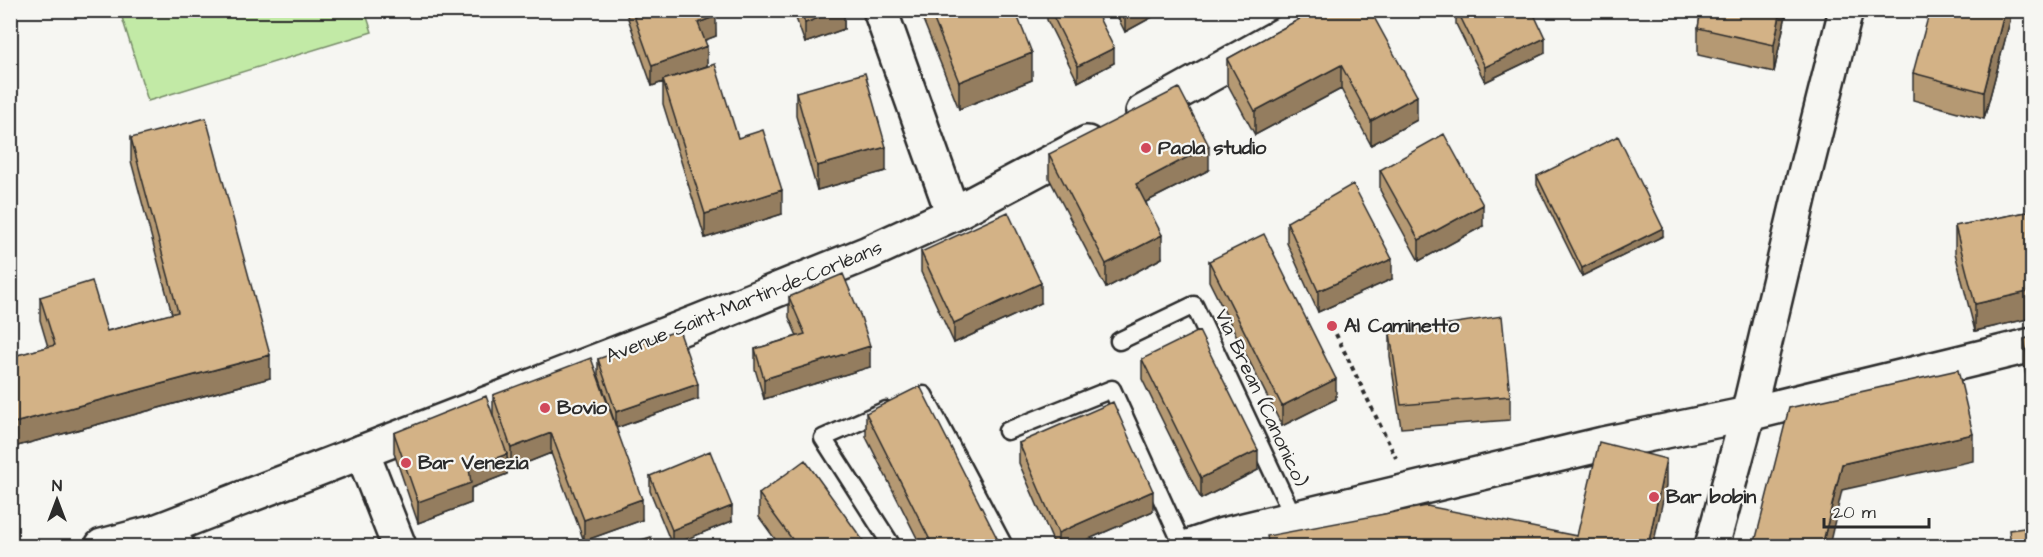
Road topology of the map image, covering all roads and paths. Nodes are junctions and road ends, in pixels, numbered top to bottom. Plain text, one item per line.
1 (880, 10) edge
2 (1327, 10) edge
3 (1846, 10) edge
4 (953, 214) junction
5 (1332, 326) dead end
6 (1119, 341) dead end
7 (2032, 345) edge
8 (1748, 414) junction
9 (1007, 431) dead end
10 (362, 452) junction
11 (1412, 491) junction
12 (1294, 518) junction
13 (166, 539) edge
14 (102, 546) edge
15 (399, 546) edge
16 (892, 546) edge
17 (1004, 546) edge
18 (1183, 546) edge
19 (1191, 546) edge
20 (1712, 546) edge

1 - 4 street
2 - 4 street, Avenue Saint-Martin-de-Corléans
3 - 8 street
4 - 10 street, Avenue Saint-Martin-de-Corléans
5 - 11 path
6 - 12 lane, Via Brean (Canonico)
7 - 8 street
8 - 11 street
8 - 20 street
9 - 18 lane
10 - 13 street, Avenue Saint-Martin-de-Corléans
10 - 15 street
11 - 12 street
12 - 19 street
13 - 14 street, Avenue Saint-Martin-de-Corléans
16 - 17 lane

